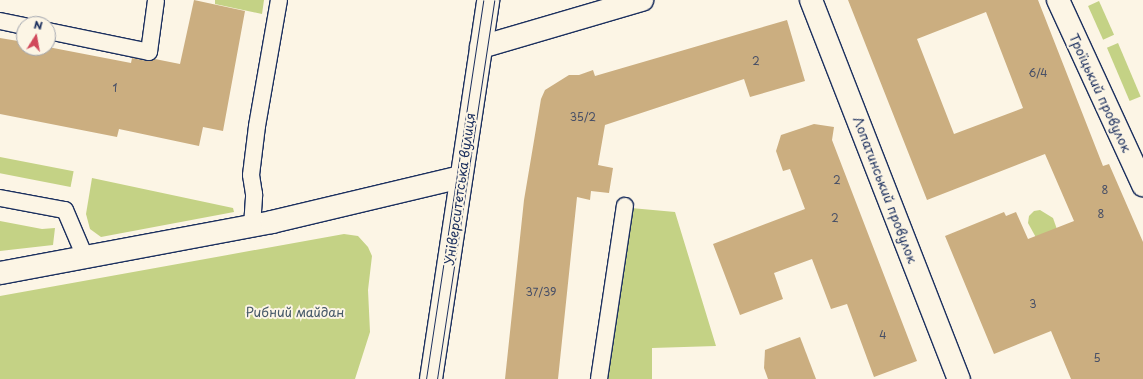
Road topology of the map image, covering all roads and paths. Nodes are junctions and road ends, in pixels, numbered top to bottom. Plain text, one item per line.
1 (156, 0) edge
2 (279, 0) edge
3 (488, 0) edge
4 (642, 0) edge
5 (811, 0) edge
6 (1058, 0) edge
7 (0, 21) edge
8 (16, 24) edge
9 (56, 33) edge
10 (481, 47) junction
11 (461, 177) junction
12 (1143, 185) edge
13 (0, 198) edge
14 (625, 206) dead end
15 (252, 226) junction
16 (85, 257) junction
17 (0, 273) edge
18 (431, 379) edge
19 (599, 379) edge
20 (959, 379) edge

1 - 9 lane
2 - 15 lane
3 - 10 street, Університетська вулиця
4 - 10 street
5 - 20 street, Лопатинський провулок
6 - 12 street, Троїцький провулок
7 - 8 lane
10 - 11 street, Університетська вулиця
11 - 15 street
11 - 18 street, Університетська вулиця
13 - 16 lane
14 - 19 lane
15 - 16 street
16 - 17 street

